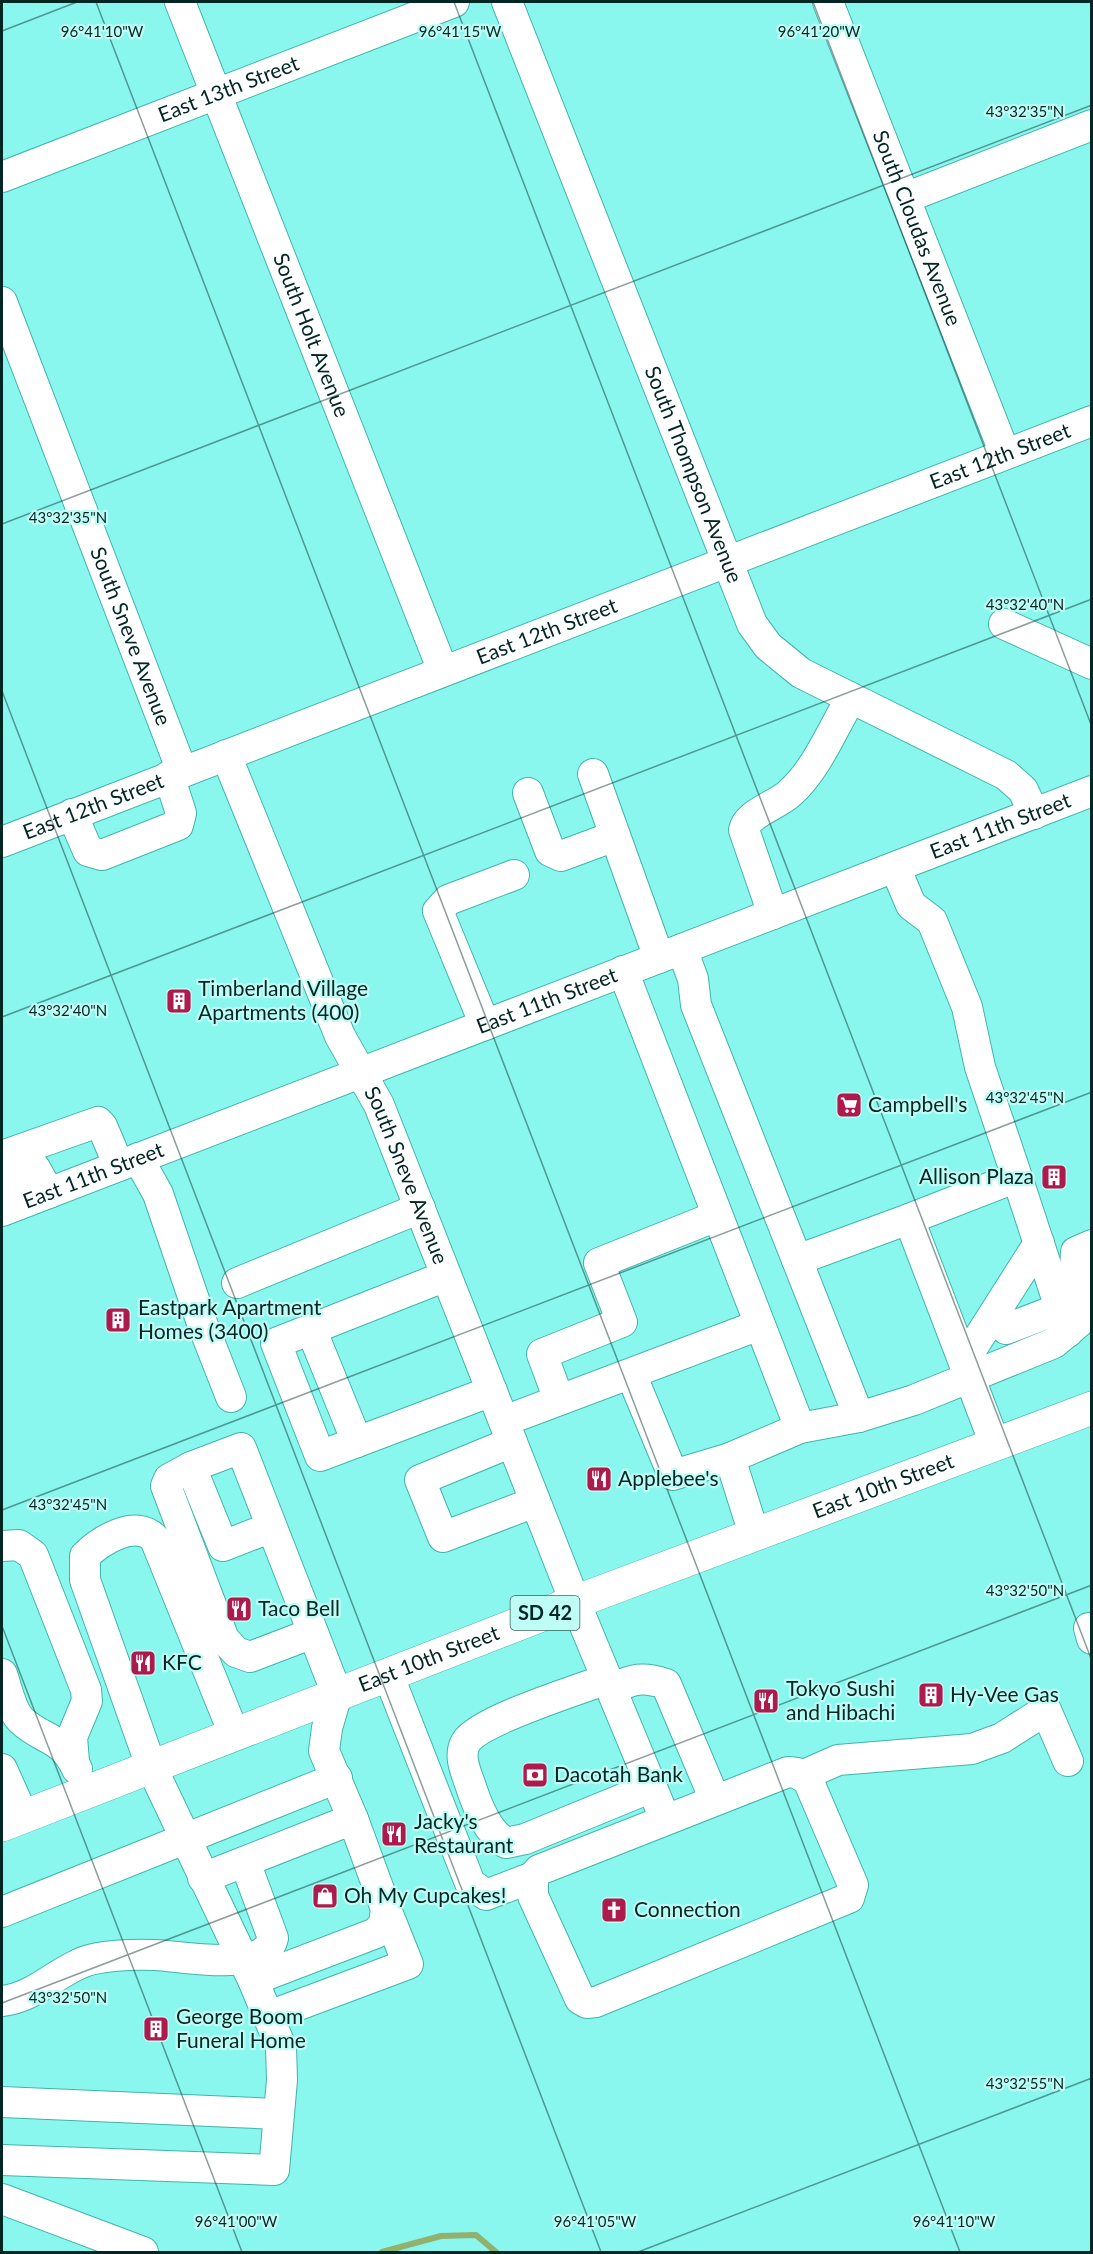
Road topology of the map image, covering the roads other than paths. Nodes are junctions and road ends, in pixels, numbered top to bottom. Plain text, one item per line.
1 (180, 2) edge
2 (454, 2) edge
3 (507, 2) edge
4 (828, 2) edge
5 (216, 95) junction
6 (1092, 125) edge
7 (2, 177) edge
8 (905, 198) junction
9 (2, 302) edge
10 (1092, 421) edge
11 (1005, 454) junction
12 (725, 561) junction
13 (1004, 624) dead end
14 (1092, 664) edge
15 (443, 671) junction
16 (851, 698) junction
17 (226, 755) junction
18 (176, 774) junction
19 (593, 774) dead end
20 (1092, 791) edge
21 (528, 794) dead end
22 (72, 814) junction
23 (1034, 814) junction
24 (615, 836) junction
25 (2, 842) edge
26 (895, 867) junction
27 (513, 875) dead end
28 (774, 914) junction
29 (670, 953) junction
30 (623, 971) junction
31 (484, 1025) junction
32 (361, 1072) junction
33 (12, 1160) edge
34 (129, 1162) junction
35 (1017, 1177) junction
36 (49, 1193) junction
37 (9, 1208) edge
38 (420, 1208) junction
39 (717, 1216) junction
40 (909, 1219) junction
41 (1039, 1243) junction
42 (1092, 1245) edge
43 (797, 1260) junction
44 (446, 1276) junction
45 (237, 1283) dead end
46 (1092, 1309) edge
47 (1064, 1320) junction
48 (759, 1325) junction
49 (311, 1329) junction
50 (1006, 1329) dead end
51 (967, 1370) junction
52 (631, 1374) junction
53 (492, 1390) junction
54 (231, 1397) dead end
55 (559, 1400) junction
56 (1092, 1407) edge
57 (859, 1417) junction
58 (800, 1428) junction
59 (508, 1432) junction
60 (357, 1442) junction
61 (995, 1444) junction
62 (730, 1458) junction
63 (191, 1467) junction
64 (535, 1502) junction
65 (272, 1527) junction
66 (754, 1534) junction
67 (2, 1546) edge
68 (574, 1602) junction
69 (313, 1633) junction
70 (2, 1674) edge
71 (388, 1674) junction
72 (609, 1684) junction
73 (337, 1694) junction
74 (234, 1734) junction
75 (1068, 1761) dead end
76 (74, 1762) junction
77 (152, 1766) junction
78 (2, 1769) edge
79 (804, 1775) junction
80 (337, 1778) junction
81 (652, 1787) junction
82 (87, 1791) junction
83 (715, 1800) junction
84 (353, 1819) junction
85 (665, 1819) junction
86 (12, 1820) edge
87 (184, 1839) junction
88 (245, 1862) junction
89 (533, 1876) junction
90 (203, 1878) junction
91 (386, 1909) junction
92 (2, 1912) edge
93 (249, 1970) junction
94 (2, 2001) edge
95 (269, 2016) junction
96 (2, 2102) edge
97 (279, 2114) junction
98 (2, 2160) edge
99 (2, 2199) edge
100 (143, 2253) edge

1 - 5 street, South Holt Avenue
2 - 5 street, East 13th Street
3 - 12 street, South Thompson Avenue
4 - 8 street, South Cloudas Avenue
5 - 7 street, East 13th Street
5 - 15 street, South Holt Avenue
6 - 8 street
8 - 11 street, South Cloudas Avenue
9 - 18 street, South Sneve Avenue
10 - 11 street, East 12th Street
11 - 12 street, East 12th Street
12 - 15 street, East 12th Street
12 - 16 street, South Thompson Avenue
13 - 14 street
15 - 17 street, East 12th Street
16 - 23 street, South Thompson Avenue
16 - 28 street
17 - 18 street, East 12th Street
17 - 32 street, South Sneve Avenue
18 - 22 street, East 12th Street
18 - 22 street, South Sneve Avenue
19 - 24 street
20 - 23 street, East 11th Street
21 - 24 street
22 - 25 street, East 12th Street
23 - 26 street, East 11th Street
24 - 29 street
26 - 28 street, East 11th Street
26 - 35 street
27 - 31 street
28 - 29 street, East 11th Street
29 - 30 street, East 11th Street
29 - 43 street
30 - 31 street, East 11th Street
30 - 39 street
31 - 32 street, East 11th Street
32 - 34 street, East 11th Street
32 - 38 street, South Sneve Avenue
33 - 34 street
33 - 36 street
33 - 37 street
34 - 36 street, East 11th Street
34 - 54 street
35 - 40 street
35 - 41 street
36 - 37 street, East 11th Street
38 - 44 street, South Sneve Avenue
38 - 45 street
39 - 48 street
39 - 55 street
40 - 43 street
40 - 51 street
41 - 47 street
41 - 51 street
42 - 46 street
43 - 57 street
44 - 49 street
44 - 53 street, South Sneve Avenue
46 - 47 street
47 - 50 street
47 - 51 street
48 - 52 street
48 - 58 street
49 - 60 street
49 - 60 street
51 - 57 street
51 - 61 street
52 - 55 street
52 - 62 street
53 - 59 street, South Sneve Avenue
53 - 60 street
55 - 59 street
56 - 61 main road, East 10th Street / SD 42
57 - 58 street
58 - 62 street
59 - 64 street, South Sneve Avenue
59 - 64 street
61 - 66 main road, East 10th Street / SD 42
62 - 66 street
63 - 65 street
63 - 65 street
63 - 69 street
64 - 68 street, South Sneve Avenue
65 - 69 street
66 - 68 main road, East 10th Street / SD 42
67 - 76 street
68 - 71 main road, East 10th Street / SD 42
68 - 72 street, South Sneve Avenue
69 - 73 street
70 - 76 street
71 - 73 main road, East 10th Street / SD 42
71 - 89 street
72 - 81 street, South Sneve Avenue
72 - 81 street
72 - 83 street
73 - 74 main road, East 10th Street / SD 42
73 - 80 street
74 - 77 main road, East 10th Street / SD 42
74 - 77 street
75 - 79 street
76 - 82 street
77 - 82 main road, East 10th Street / SD 42
77 - 87 street
78 - 86 street
79 - 83 street
79 - 89 street
80 - 84 street
80 - 87 street
81 - 85 street, South Sneve Avenue
82 - 86 main road, East 10th Street / SD 42
83 - 85 street
84 - 88 street
84 - 91 street
85 - 89 street
87 - 90 street
87 - 92 street
88 - 90 street
88 - 93 street
90 - 93 street
91 - 93 street
91 - 95 street
93 - 94 street
93 - 95 street
95 - 97 street
96 - 97 street
97 - 98 street
99 - 100 street

